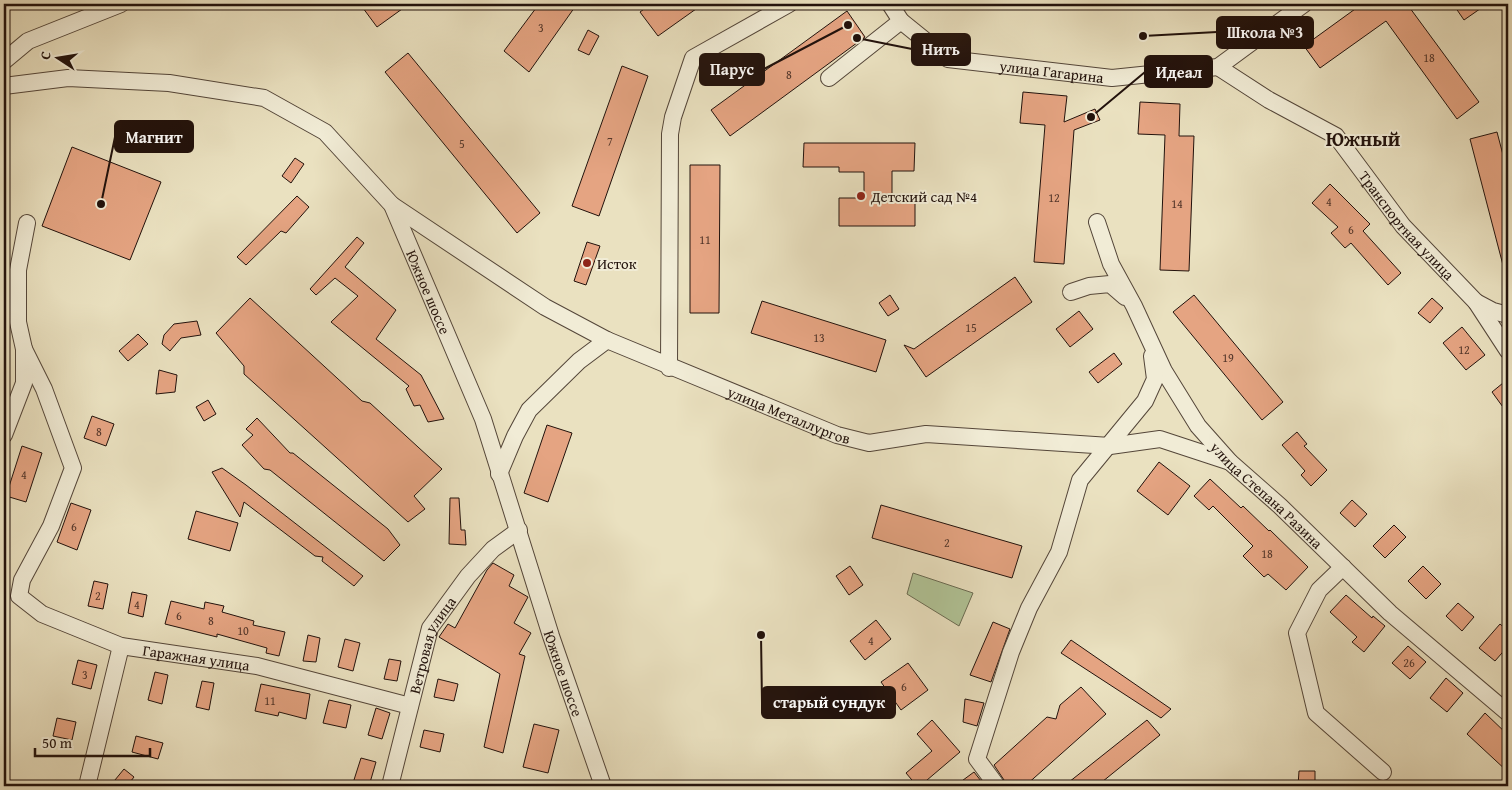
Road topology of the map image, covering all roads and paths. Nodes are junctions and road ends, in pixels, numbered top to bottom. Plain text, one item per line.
1 (121, 4) edge
2 (789, 4) edge
3 (890, 4) edge
4 (1304, 4) edge
5 (901, 21) junction
6 (4, 61) edge
7 (1218, 67) junction
8 (829, 78) dead end
9 (4, 86) edge
10 (392, 205) junction
11 (26, 222) dead end
12 (1098, 222) dead end
13 (1071, 292) dead end
14 (1476, 302) junction
15 (1134, 306) junction
16 (1508, 314) edge
17 (607, 340) junction
18 (1150, 341) junction
19 (24, 349) junction
20 (1508, 351) edge
21 (669, 368) junction
22 (4, 435) edge
23 (1110, 446) junction
24 (1230, 462) junction
25 (500, 474) junction
26 (519, 530) junction
27 (1343, 567) junction
28 (121, 646) junction
29 (410, 706) junction
30 (1508, 713) edge
31 (1383, 772) dead end
32 (87, 786) edge
33 (390, 786) edge
34 (603, 786) edge
35 (997, 786) edge

1 - 6 street
2 - 21 street
3 - 5 street, улица Гагарина
4 - 7 street
5 - 7 street, улица Гагарина
5 - 8 street
7 - 14 street, Транспортная улица
9 - 10 street, Южное шоссе
10 - 17 street, улица Металлургов
10 - 25 street, Южное шоссе
11 - 19 street
12 - 15 street, улица Степана Разина
13 - 15 street
14 - 16 street
14 - 20 street, Транспортная улица
15 - 18 street, улица Степана Разина
17 - 21 street, улица Металлургов
17 - 25 street
18 - 23 street
18 - 24 street, улица Степана Разина
19 - 22 street
19 - 28 street
21 - 23 street, улица Металлургов
23 - 24 street, улица Металлургов
23 - 35 street
24 - 27 street, улица Степана Разина
25 - 26 street, Южное шоссе
26 - 29 street, Ветровая улица
26 - 34 street, Южное шоссе
27 - 30 street, улица Степана Разина
27 - 31 street
28 - 29 street, Гаражная улица
28 - 32 street, Гаражная улица
29 - 33 street, Ветровая улица

